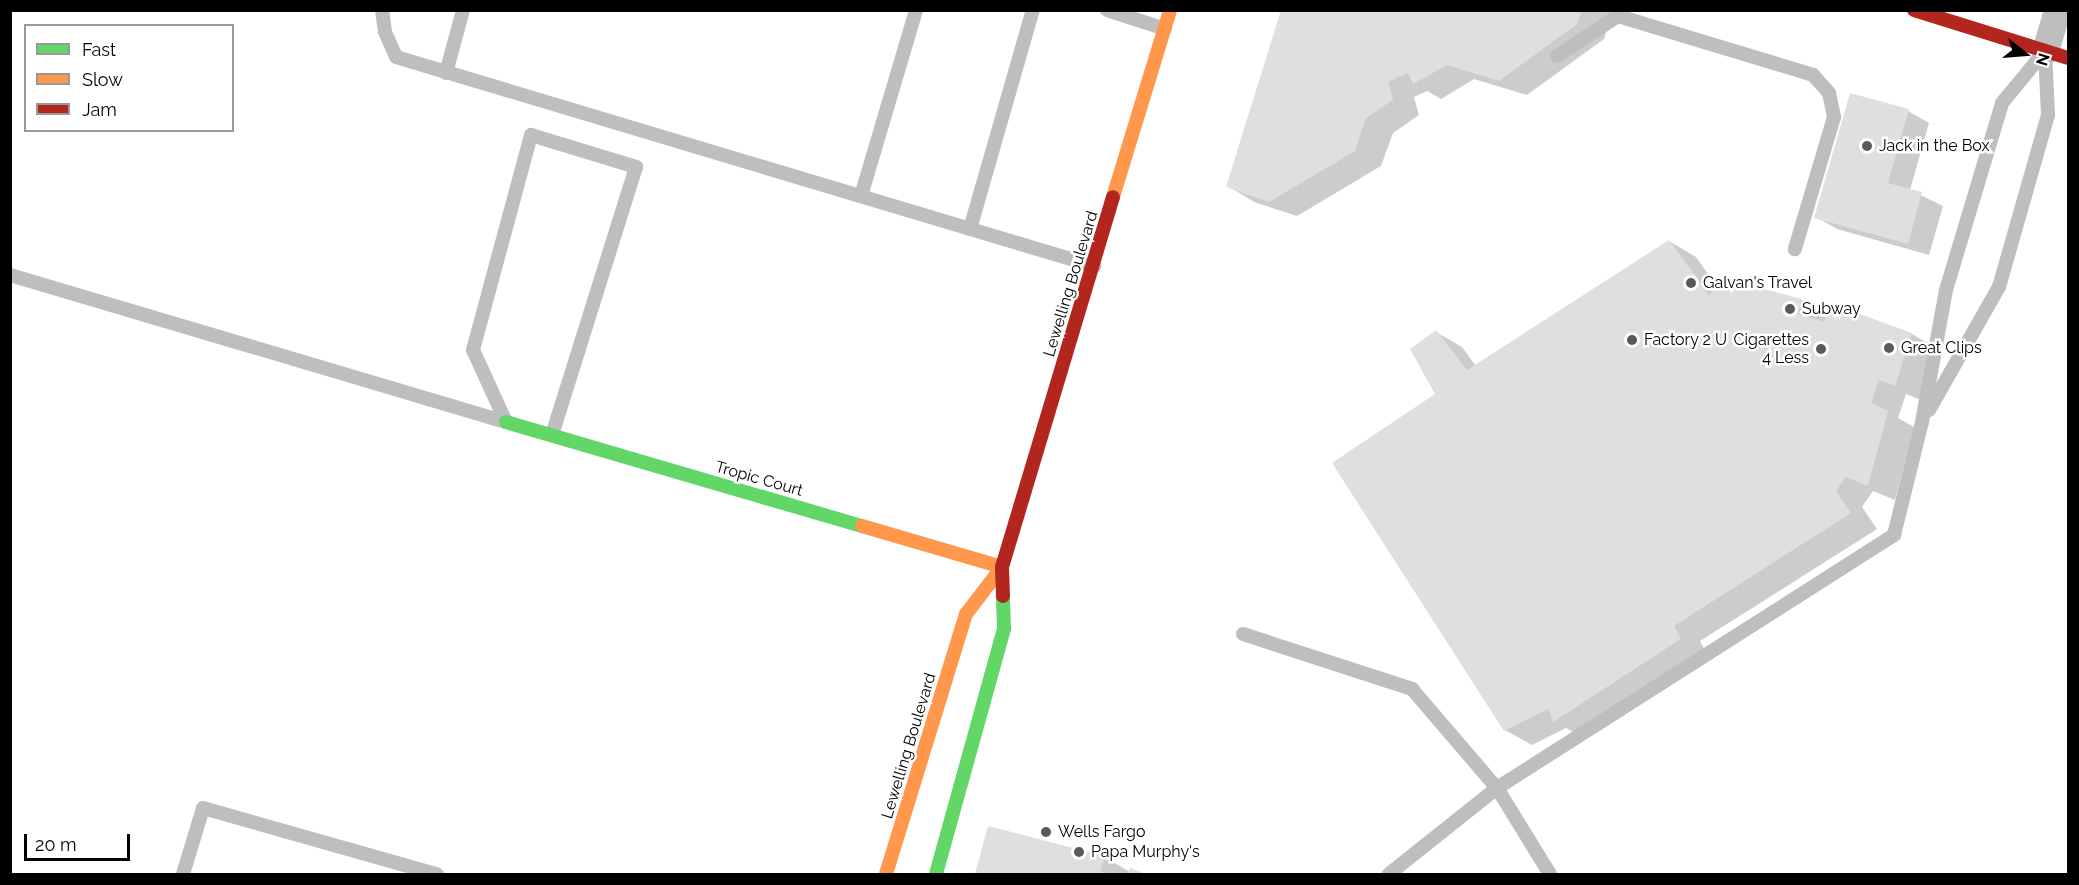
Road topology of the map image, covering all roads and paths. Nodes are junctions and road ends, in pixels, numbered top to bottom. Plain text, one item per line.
1 (382, 10) edge
2 (463, 10) edge
3 (916, 10) edge
4 (1033, 10) edge
5 (1107, 10) edge
6 (1170, 10) edge
7 (1914, 10) edge
8 (2057, 10) edge
9 (1165, 29) junction
10 (2057, 54) edge
11 (1557, 56) dead end
12 (446, 73) junction
13 (861, 196) junction
14 (970, 229) junction
15 (1795, 249) dead end
16 (1094, 266) junction
17 (10, 275) edge
18 (506, 422) junction
19 (1922, 422) junction
20 (552, 436) junction
21 (1002, 567) junction
22 (1243, 634) dead end
23 (1497, 788) junction
24 (183, 874) edge
25 (437, 874) edge
26 (886, 874) edge
27 (936, 874) edge
28 (1389, 874) edge
29 (1550, 874) edge

1 - 12 lane
2 - 12 lane
3 - 13 lane
4 - 14 lane
5 - 9 lane
6 - 9 main road, Lewelling Boulevard
7 - 10 main road
8 - 10 street
9 - 16 main road, Lewelling Boulevard
10 - 19 lane
10 - 19 lane
11 - 15 lane
12 - 13 lane
13 - 14 lane
14 - 16 lane
16 - 21 main road, Lewelling Boulevard
17 - 18 lane
18 - 20 main road, Tropic Court
18 - 20 lane
19 - 23 lane
20 - 21 main road, Tropic Court
21 - 26 main road, Lewelling Boulevard
21 - 27 main road, Lewelling Boulevard
22 - 23 lane
23 - 28 lane
23 - 29 lane
24 - 25 lane

